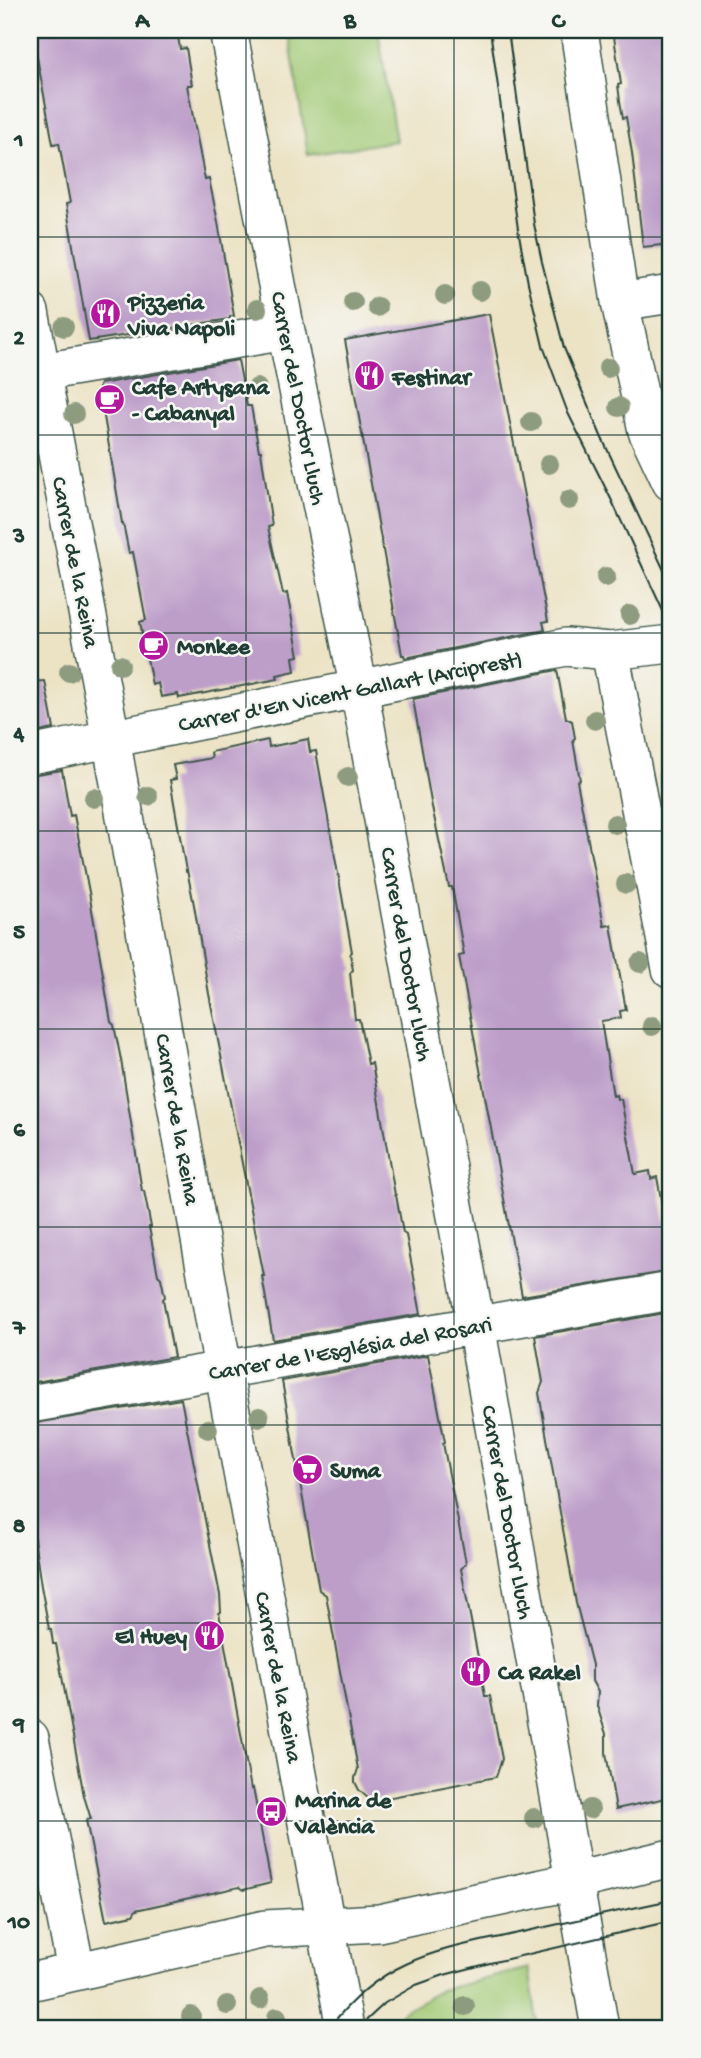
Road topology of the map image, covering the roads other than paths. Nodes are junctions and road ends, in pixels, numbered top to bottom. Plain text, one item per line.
1 (228, 30) edge
2 (579, 30) edge
3 (671, 294) edge
4 (620, 302) junction
5 (30, 312) edge
6 (286, 331) junction
7 (35, 373) edge
8 (671, 482) edge
9 (671, 644) edge
10 (610, 651) junction
11 (359, 690) junction
12 (111, 737) junction
13 (30, 755) edge
14 (671, 969) edge
15 (671, 1291) edge
16 (476, 1325) junction
17 (223, 1369) junction
18 (30, 1404) edge
19 (30, 1738) edge
20 (671, 1858) edge
21 (575, 1881) junction
22 (327, 1927) junction
23 (76, 1970) junction
24 (30, 1982) edge
25 (345, 2028) edge
26 (600, 2028) edge

1 - 6 street, Carrer del Doctor Lluch
2 - 4 street
3 - 4 street
4 - 8 street
5 - 7 street, Carrer de la Reina
6 - 7 street
6 - 11 street, Carrer del Doctor Lluch
7 - 12 street, Carrer de la Reina
9 - 10 street, Carrer d'En Vicent Gallart (Arciprest)
10 - 11 street, Carrer d'En Vicent Gallart (Arciprest)
10 - 14 street
11 - 12 street, Carrer d'En Vicent Gallart (Arciprest)
11 - 16 street, Carrer del Doctor Lluch
12 - 13 street, Carrer d'En Vicent Gallart (Arciprest)
12 - 17 street, Carrer de la Reina
15 - 16 street, Carrer de l'Església del Rosari
16 - 17 street, Carrer de l'Església del Rosari
16 - 21 street, Carrer del Doctor Lluch
17 - 18 street, Carrer de l'Església del Rosari
17 - 22 street, Carrer de la Reina
19 - 23 street
20 - 21 street
21 - 22 street
21 - 26 street, Carrer del Doctor Lluch
22 - 23 street
22 - 25 street, Carrer de la Reina
23 - 24 street

